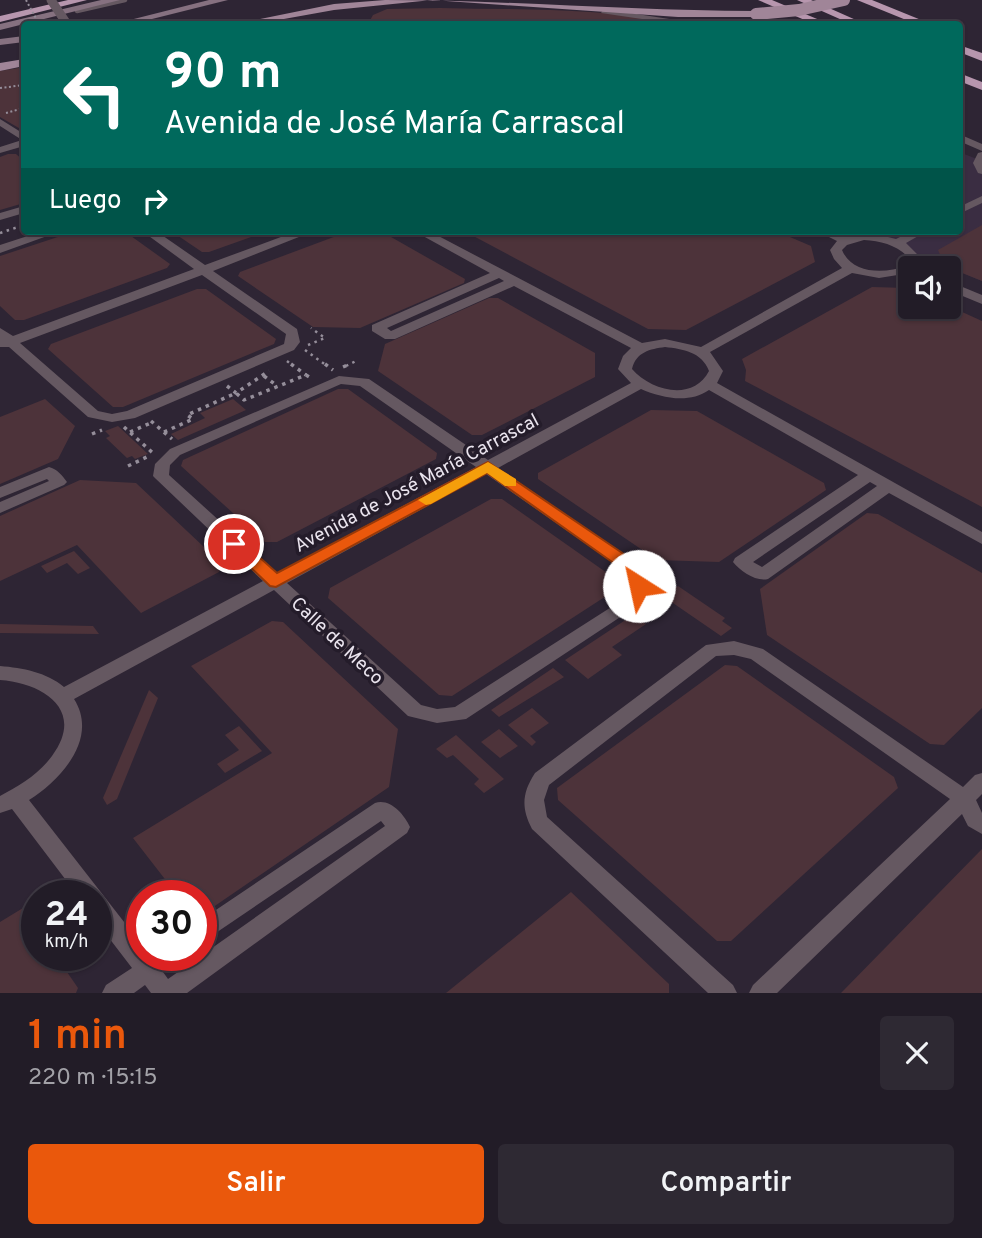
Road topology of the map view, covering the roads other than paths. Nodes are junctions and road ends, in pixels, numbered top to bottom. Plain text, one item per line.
1 (35, 0) edge
2 (41, 0) edge
3 (52, 0) edge
4 (82, 0) edge
5 (115, 0) edge
6 (125, 0) edge
7 (223, 0) edge
8 (428, 0) edge
9 (437, 0) edge
10 (762, 0) edge
11 (780, 0) edge
12 (802, 0) edge
13 (836, 0) edge
14 (845, 0) edge
15 (864, 0) edge
16 (0, 9) edge
17 (604, 10) junction
18 (54, 21) edge
19 (65, 21) edge
20 (133, 21) edge
21 (257, 21) edge
22 (671, 21) edge
23 (815, 21) edge
24 (827, 21) edge
25 (852, 21) edge
26 (889, 21) edge
27 (917, 21) edge
28 (3, 24) edge
29 (21, 39) edge
30 (963, 39) edge
31 (0, 42) edge
32 (982, 46) edge
33 (963, 50) edge
34 (982, 57) edge
35 (21, 64) edge
36 (963, 65) edge
37 (0, 67) edge
38 (982, 72) edge
39 (963, 79) edge
40 (982, 86) edge
41 (0, 122) edge
42 (21, 135) edge
43 (963, 139) edge
44 (982, 148) edge
45 (982, 155) edge
46 (982, 171) edge
47 (982, 199) edge
48 (963, 209) edge
49 (21, 210) edge
50 (0, 217) edge
51 (43, 235) edge
52 (154, 235) edge
53 (297, 235) edge
54 (428, 235) edge
55 (832, 235) edge
56 (913, 235) edge
57 (846, 241) junction
58 (897, 243) junction
59 (0, 249) edge
60 (913, 256) edge
61 (852, 268) junction
62 (205, 270) junction
63 (898, 272) edge
64 (499, 273) junction
65 (514, 281) junction
66 (961, 291) edge
67 (982, 300) edge
68 (4, 340) edge
69 (641, 348) junction
70 (701, 352) junction
71 (709, 384) junction
72 (639, 385) junction
73 (488, 467) junction
74 (869, 475) junction
75 (888, 486) junction
76 (0, 493) edge
77 (0, 508) edge
78 (982, 539) edge
79 (276, 581) junction
80 (0, 673) edge
81 (64, 696) junction
82 (982, 781) edge
83 (974, 799) edge
84 (8, 802) edge
85 (982, 825) edge
86 (77, 880) edge
87 (217, 922) edge
88 (112, 924) edge
89 (126, 942) edge
90 (217, 957) edge
91 (146, 971) edge
92 (148, 971) edge
93 (197, 971) edge
94 (114, 993) edge
95 (166, 993) edge
96 (725, 993) edge
97 (761, 993) edge

1 - 16 highway
2 - 18 street
3 - 16 highway
3 - 19 street, bridge
4 - 28 highway
5 - 28 main road
6 - 28 lane
7 - 20 main road
8 - 21 main road
9 - 17 main road
10 - 23 highway
11 - 24 highway
12 - 25 highway
13 - 26 highway
14 - 17 main road, bridge
15 - 27 highway
17 - 22 street
29 - 31 main road
30 - 32 highway
33 - 34 highway
35 - 37 main road
36 - 38 highway
39 - 40 highway
41 - 42 street
43 - 44 street
45 - 46 street
47 - 48 street
49 - 50 street
51 - 59 street
52 - 62 street
53 - 62 street
54 - 64 street
55 - 57 street
56 - 58 street
57 - 58 street
57 - 61 street
58 - 60 street
61 - 63 street
61 - 70 street
62 - 68 street
62 - 68 street
64 - 65 street
64 - 65 street
65 - 69 street
66 - 67 street
69 - 70 street
69 - 72 street
70 - 71 street
71 - 72 street
71 - 74 street
72 - 73 street, Avenida de José María Carrascal
73 - 79 street, Avenida de José María Carrascal
73 - 79 street, Calle de Meco
73 - 79 street, Calle de Meco
74 - 75 street
74 - 75 street
75 - 78 street
76 - 77 street
79 - 81 street, Avenida de José María Carrascal
80 - 81 street
81 - 84 street
82 - 83 street
83 - 85 street
83 - 96 street
83 - 97 street
84 - 86 street
87 - 90 street
88 - 89 street
91 - 94 street
92 - 95 street
93 - 95 street

